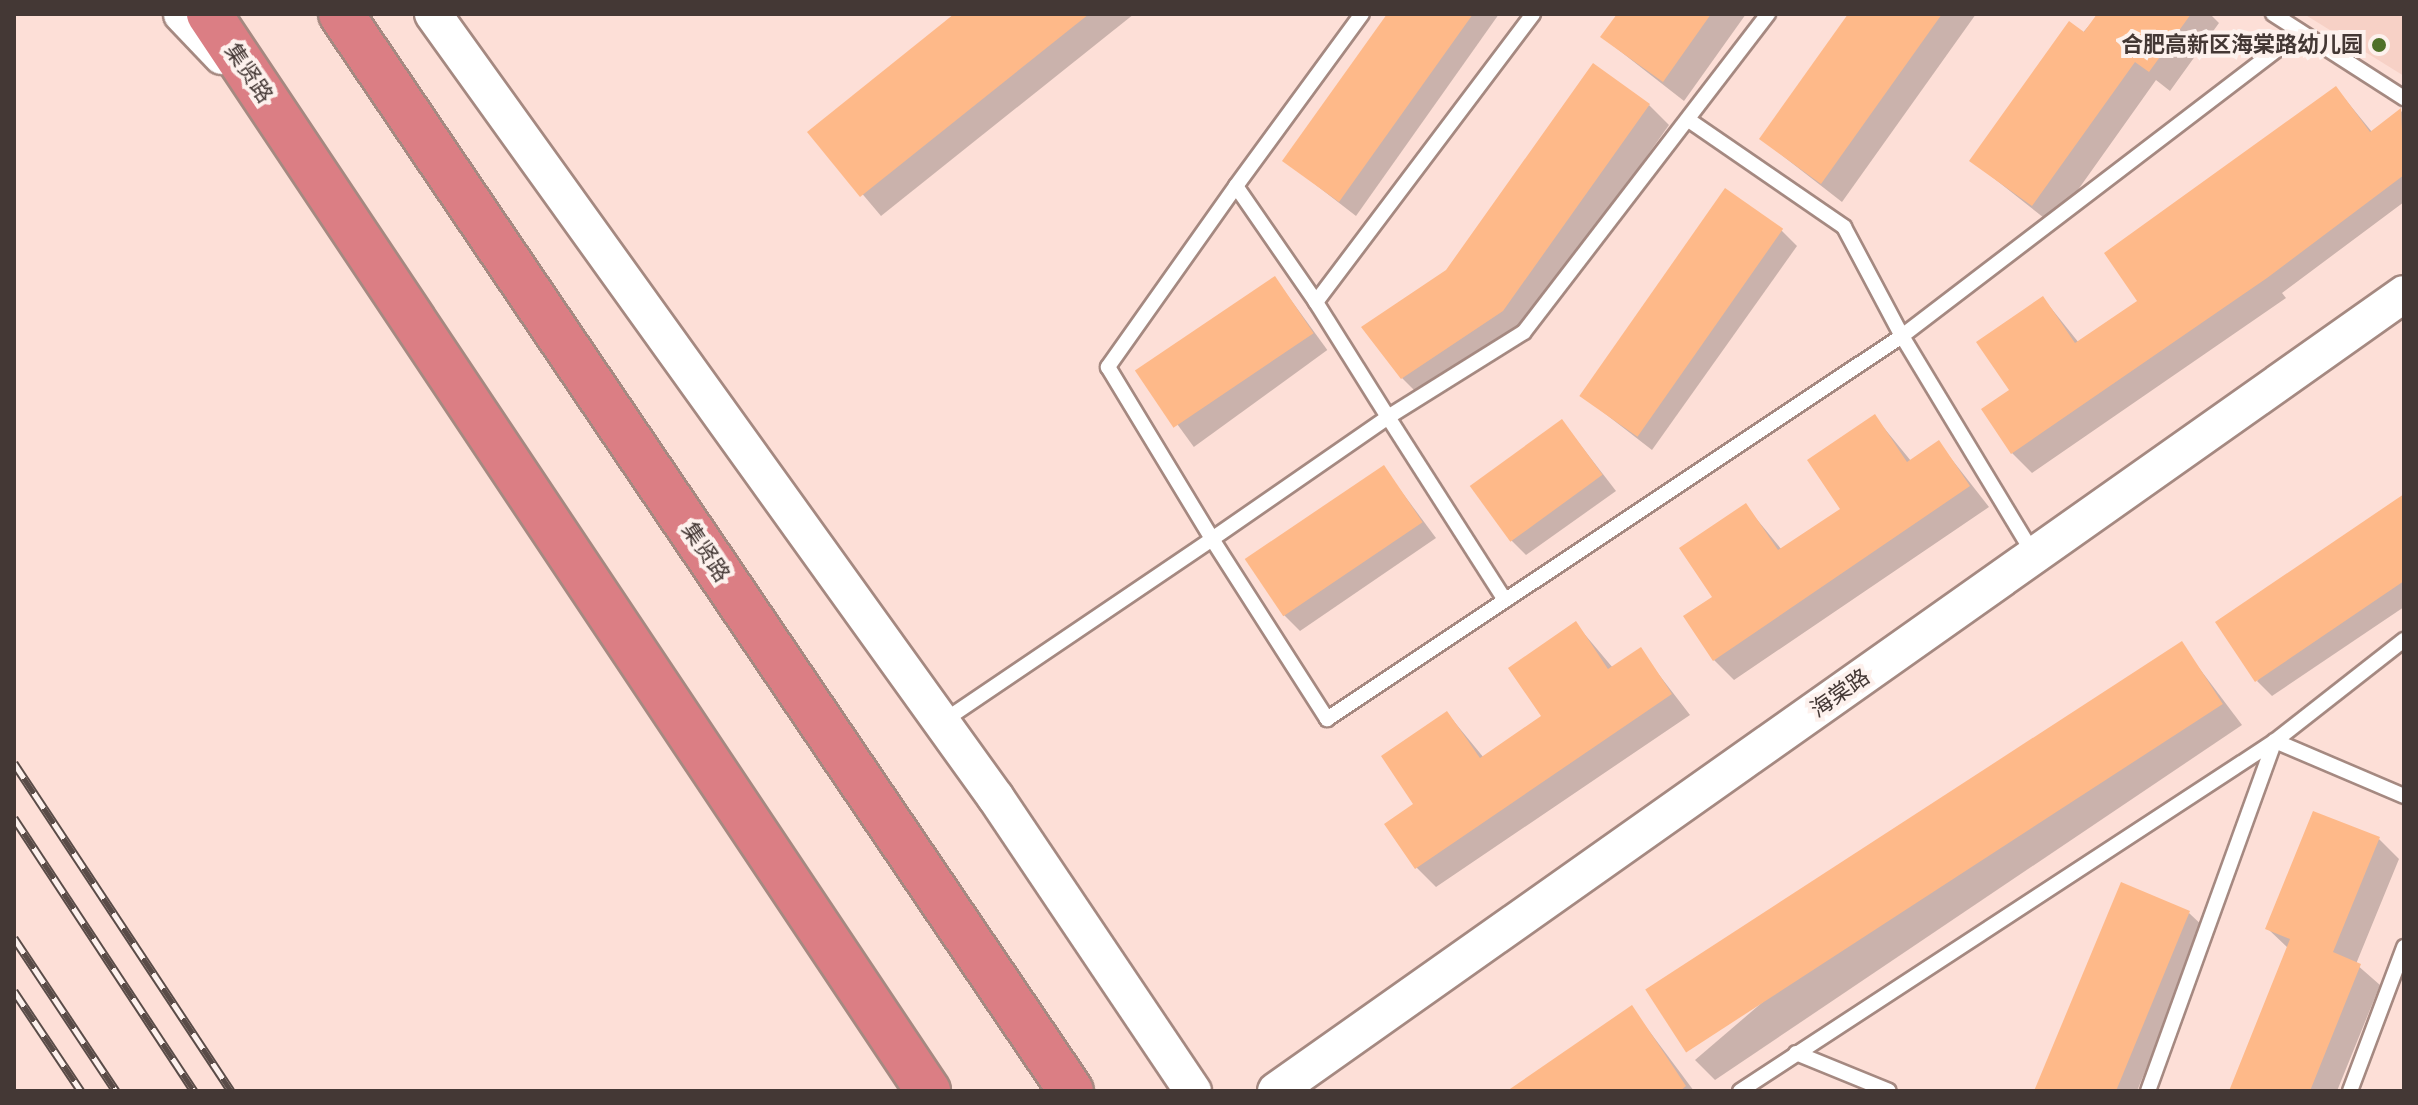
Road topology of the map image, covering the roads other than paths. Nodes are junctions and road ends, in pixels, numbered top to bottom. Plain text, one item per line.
1 (182, 14) edge
2 (209, 14) edge
3 (341, 14) edge
4 (433, 14) edge
5 (1362, 14) edge
6 (1533, 14) edge
7 (1768, 14) edge
8 (2273, 14) edge
9 (2300, 32) junction
10 (2404, 98) edge
11 (271, 107) junction
12 (1690, 121) junction
13 (1236, 186) junction
14 (2404, 294) edge
15 (1316, 302) junction
16 (1902, 336) junction
17 (1388, 417) junction
18 (1212, 539) junction
19 (2034, 556) junction
20 (1505, 600) junction
21 (2404, 640) edge
22 (941, 722) junction
23 (2275, 741) junction
24 (2404, 796) edge
25 (2404, 947) edge
26 (1796, 1053) junction
27 (928, 1091) edge
28 (1071, 1091) edge
29 (1193, 1091) edge
30 (1276, 1091) edge
31 (1740, 1091) edge
32 (1889, 1091) edge
33 (2148, 1091) edge
34 (2350, 1091) edge

1 - 11 street
2 - 11 highway, 集贤路
3 - 28 highway, 集贤路
4 - 22 street
5 - 13 lane
6 - 15 lane
7 - 12 lane
8 - 9 lane
9 - 10 lane
9 - 16 lane
11 - 27 highway, 集贤路
12 - 16 lane
12 - 17 lane
13 - 15 lane
13 - 18 lane
14 - 19 street, 海棠路
15 - 17 lane
16 - 19 lane
16 - 20 lane
17 - 18 lane
17 - 20 lane
18 - 20 lane
18 - 22 lane
19 - 30 street, 海棠路
21 - 23 lane
22 - 29 street
23 - 24 lane
23 - 26 lane
23 - 33 lane
25 - 34 lane
26 - 31 lane
26 - 32 lane

